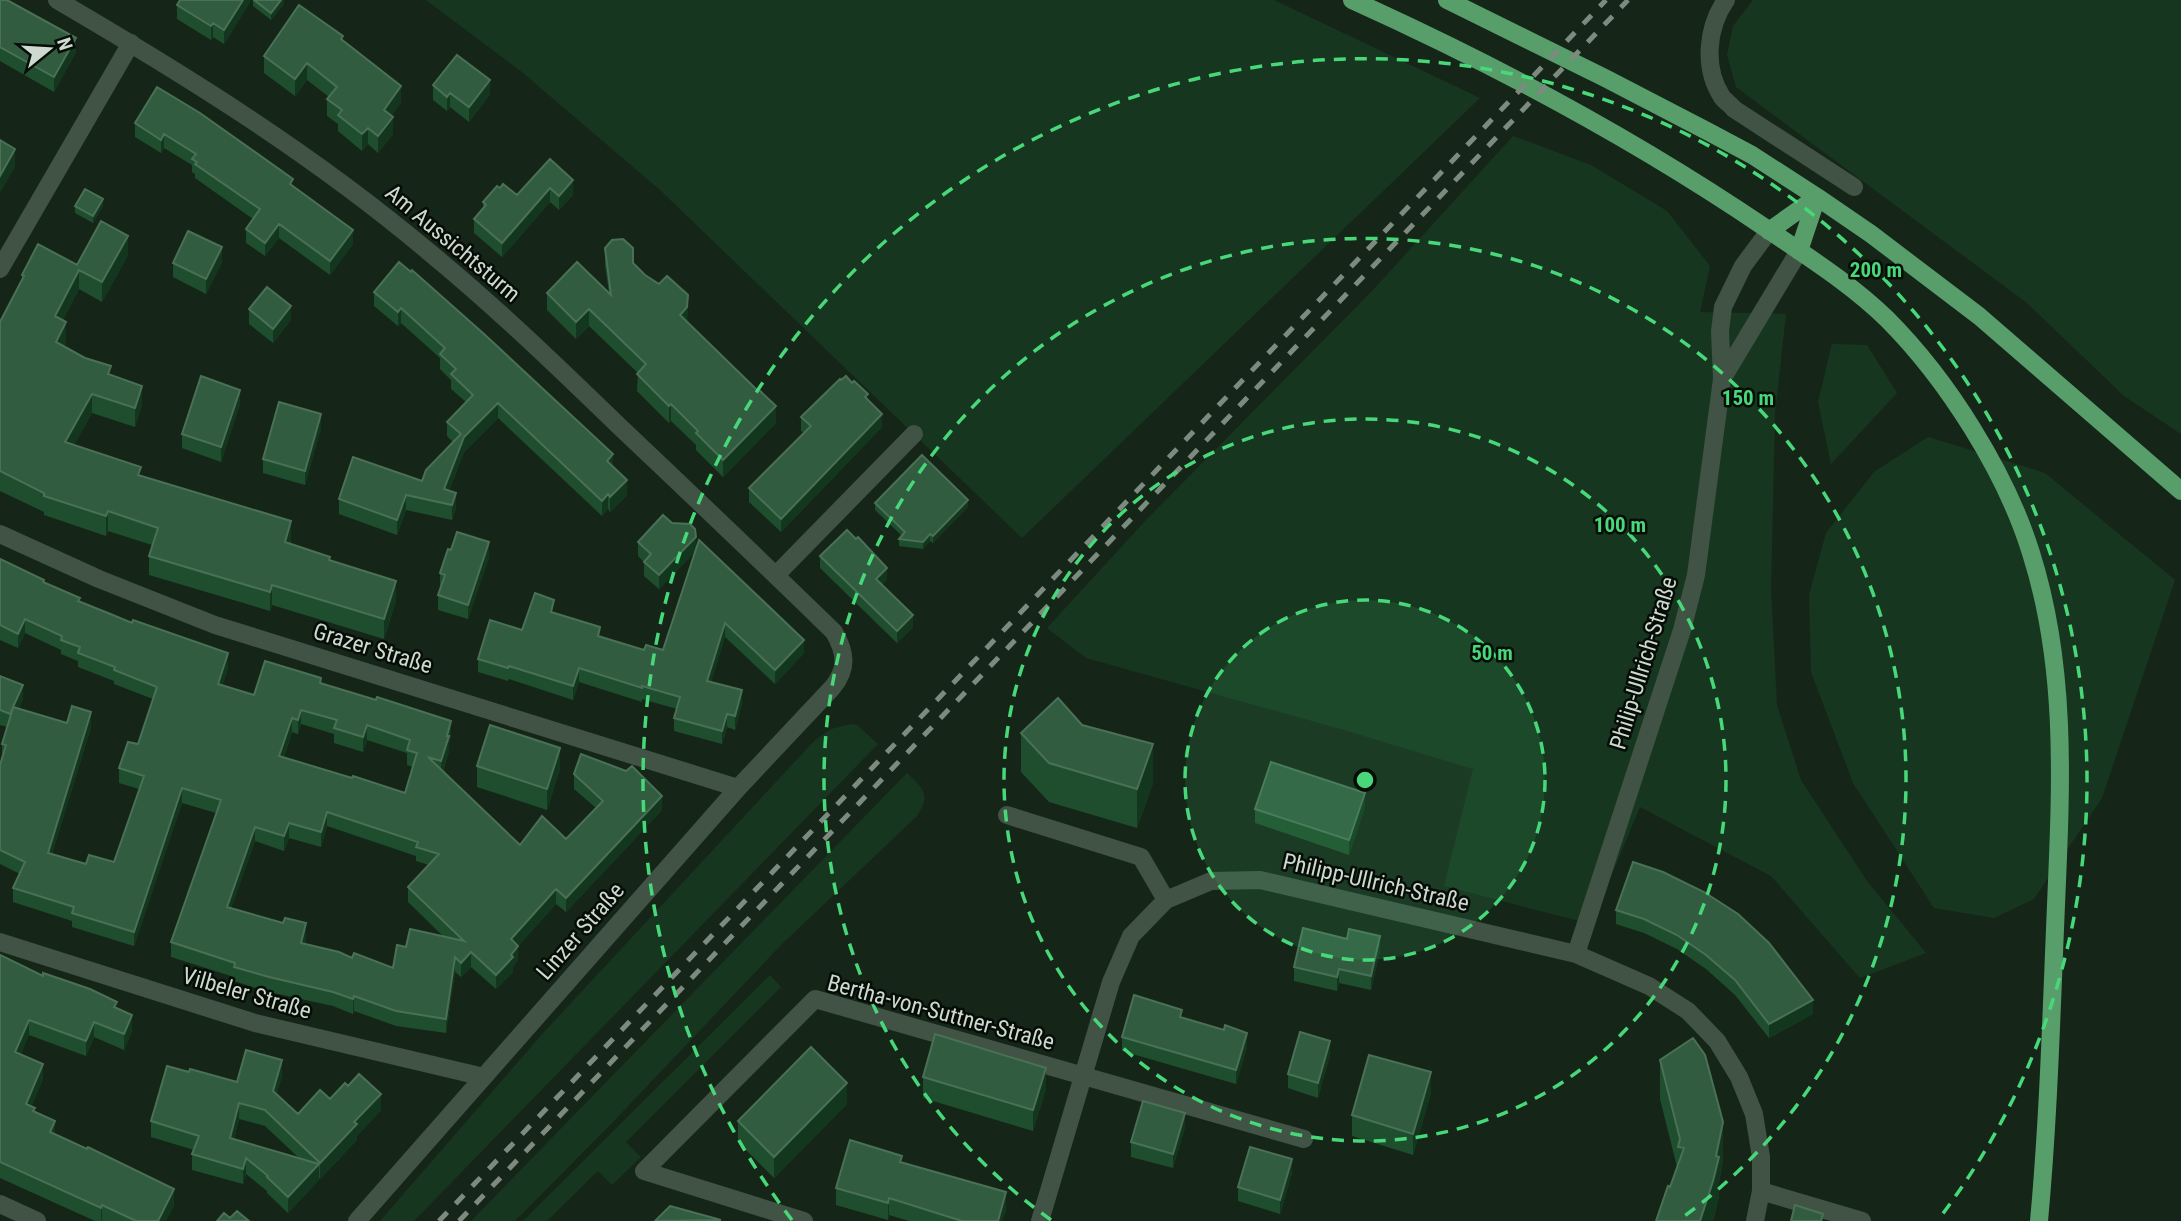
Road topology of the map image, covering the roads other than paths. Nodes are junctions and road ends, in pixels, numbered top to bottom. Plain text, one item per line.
1 (57, 0) edge
2 (1352, 0) edge
3 (1447, 0) edge
4 (1726, 0) edge
5 (131, 43) junction
6 (1854, 187) dead end
7 (1817, 197) junction
8 (1769, 231) junction
9 (1799, 251) junction
10 (0, 270) edge
11 (1722, 379) junction
12 (914, 434) dead end
13 (2181, 491) edge
14 (0, 534) edge
15 (776, 575) junction
16 (842, 674) joint
17 (738, 788) junction
18 (1007, 815) dead end
19 (1166, 900) junction
20 (0, 942) edge
21 (1576, 954) junction
22 (1083, 1076) junction
23 (484, 1077) junction
24 (1304, 1139) dead end
25 (1761, 1191) junction
26 (0, 1204) edge
27 (37, 1221) edge
28 (357, 1221) edge
29 (804, 1221) edge
30 (1040, 1221) edge
31 (1755, 1221) edge
32 (1862, 1221) edge
33 (2039, 1221) edge

1 - 5 street, Am Aussichtsturm
2 - 8 main road
3 - 7 main road
4 - 6 street
5 - 10 street
5 - 15 street, Am Aussichtsturm
7 - 8 main road
7 - 9 main road
7 - 13 main road
8 - 9 main road
8 - 11 street, Philip-Ullrich-Straße
9 - 11 street, Philip-Ullrich-Straße
9 - 33 main road
11 - 21 street, Philip-Ullrich-Straße
12 - 15 street
14 - 17 street, Grazer Straße
15 - 16 street, Am Aussichtsturm
16 - 17 street, Linzer Straße
17 - 23 street, Linzer Straße
18 - 19 street
19 - 21 street, Philipp-Ullrich-Straße
19 - 22 street, Philipp-Ullrich-Straße
20 - 23 street, Vilbeler Straße
21 - 25 street, Philipp-Ullrich-Straße
22 - 24 street
22 - 29 street, Bertha-von-Suttner-Straße
22 - 30 street, Philipp-Ullrich-Straße
23 - 28 street, Linzer Straße
25 - 31 street, Philipp-Ullrich-Straße
25 - 32 street
26 - 27 street

